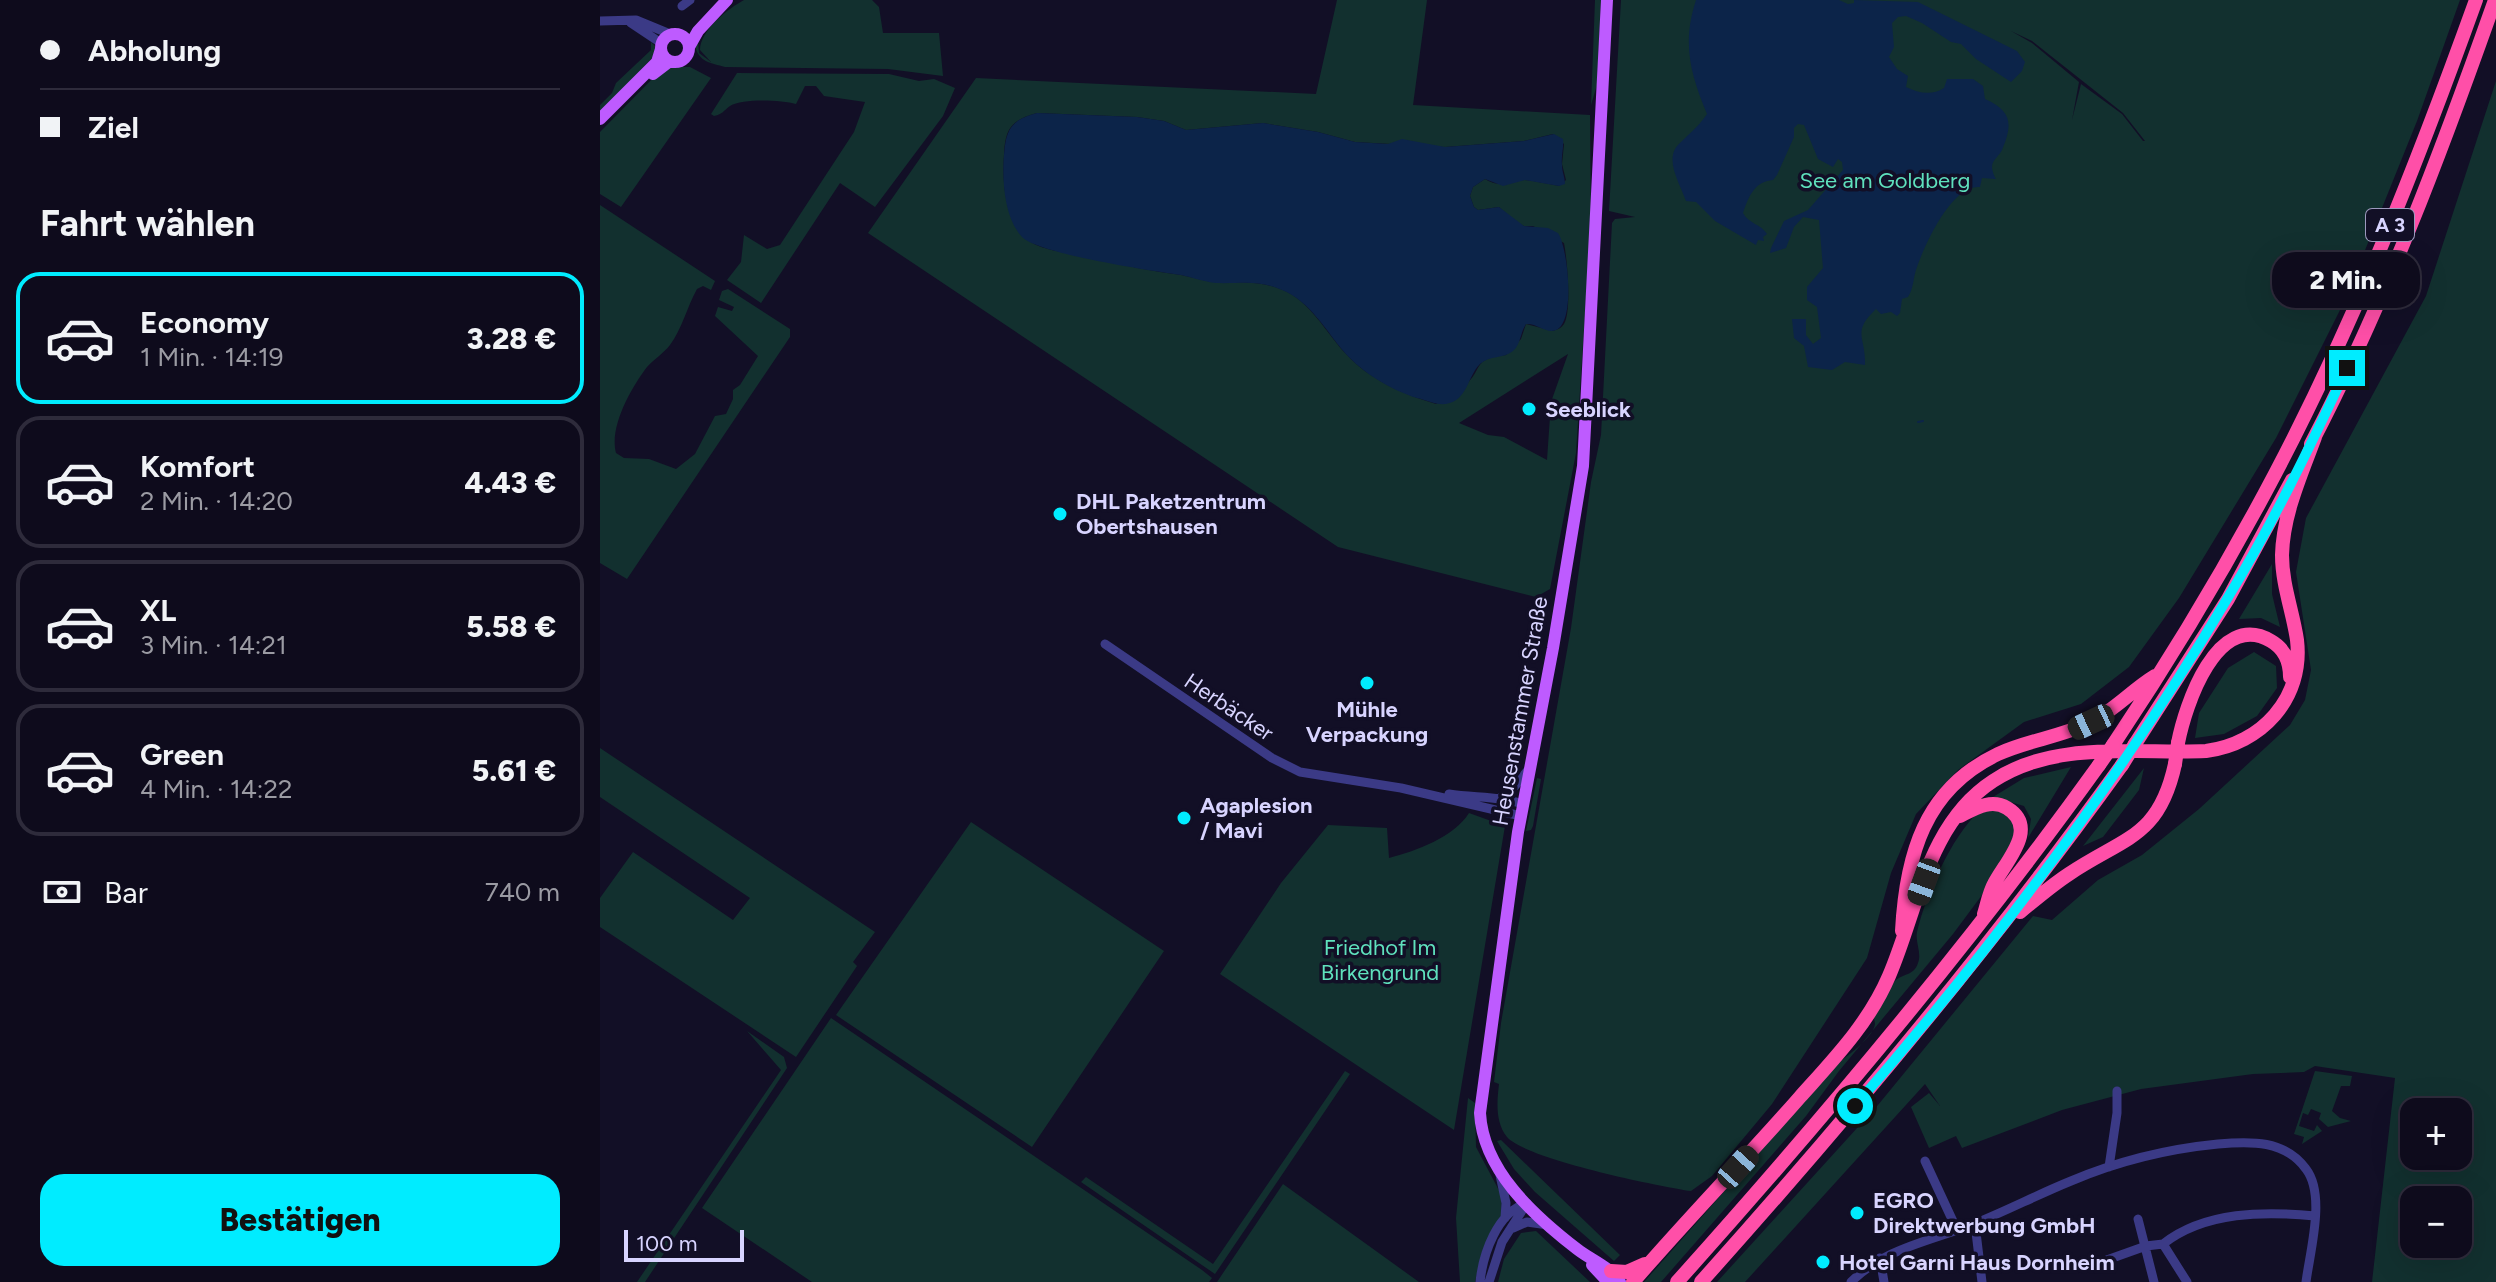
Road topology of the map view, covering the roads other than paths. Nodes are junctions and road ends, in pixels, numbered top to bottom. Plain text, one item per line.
1 (720, 0) edge
2 (727, 0) edge
3 (1607, 0) edge
4 (2476, 0) edge
5 (2495, 0) edge
6 (600, 21) edge
7 (668, 40) junction
8 (689, 47) junction
9 (670, 61) junction
10 (600, 120) edge
11 (2315, 437) junction
12 (1105, 644) dead end
13 (2160, 673) junction
14 (2278, 711) junction
15 (1529, 769) junction
16 (1438, 796) junction
17 (1501, 797) junction
18 (1522, 810) junction
19 (1952, 820) junction
20 (1981, 925) junction
21 (1999, 931) junction
22 (1899, 952) junction
23 (2117, 1091) dead end
24 (1925, 1161) dead end
25 (2109, 1167) junction
26 (1500, 1175) junction
27 (1527, 1203) junction
28 (2315, 1216) junction
29 (2138, 1219) dead end
30 (1975, 1224) junction
31 (1549, 1225) junction
32 (1504, 1228) junction
33 (1957, 1230) junction
34 (2163, 1244) junction
35 (2146, 1246) junction
36 (1880, 1258) junction
37 (1652, 1260) junction
38 (2090, 1266) dead end
39 (1613, 1278) edge
40 (1480, 1282) edge
41 (1489, 1282) edge
42 (1633, 1282) edge
43 (1677, 1282) edge
44 (1701, 1282) edge
45 (1851, 1282) edge
46 (1884, 1282) edge
47 (1982, 1282) edge
48 (2154, 1282) edge
49 (2187, 1282) edge
50 (2306, 1282) edge

1 - 7 main road
2 - 8 main road
3 - 15 main road, Heusenstammer Straße
4 - 13 highway, A 3
5 - 11 highway, A 3
6 - 7 street
7 - 8 main road
7 - 9 main road
7 - 10 main road
8 - 9 main road
9 - 10 main road
11 - 14 highway
11 - 21 highway, A 3, bridge
12 - 16 street, Herbäcker
13 - 20 highway, A 3, bridge
13 - 22 highway
14 - 19 highway
14 - 21 highway, bridge
15 - 17 street
15 - 18 main road, Heusenstammer Straße
16 - 17 street
16 - 18 street
17 - 18 street
18 - 26 main road, Heusenstammer Straße
19 - 20 highway
19 - 22 highway
20 - 43 highway, A 3
21 - 44 highway, A 3
22 - 37 highway
23 - 25 street
24 - 33 street
25 - 28 street
25 - 30 street
26 - 27 main road, Heusenstammer Straße
26 - 32 street
27 - 31 main road, Heusenstammer Straße
27 - 32 street
28 - 34 street
28 - 50 street
29 - 35 street
30 - 33 street
30 - 47 street
31 - 32 street
31 - 39 main road, Heusenstammer Straße
32 - 40 street
32 - 41 street
33 - 36 street
34 - 35 street
34 - 49 street
35 - 38 street
35 - 48 street
36 - 45 street
36 - 46 street
37 - 39 highway
37 - 42 highway

